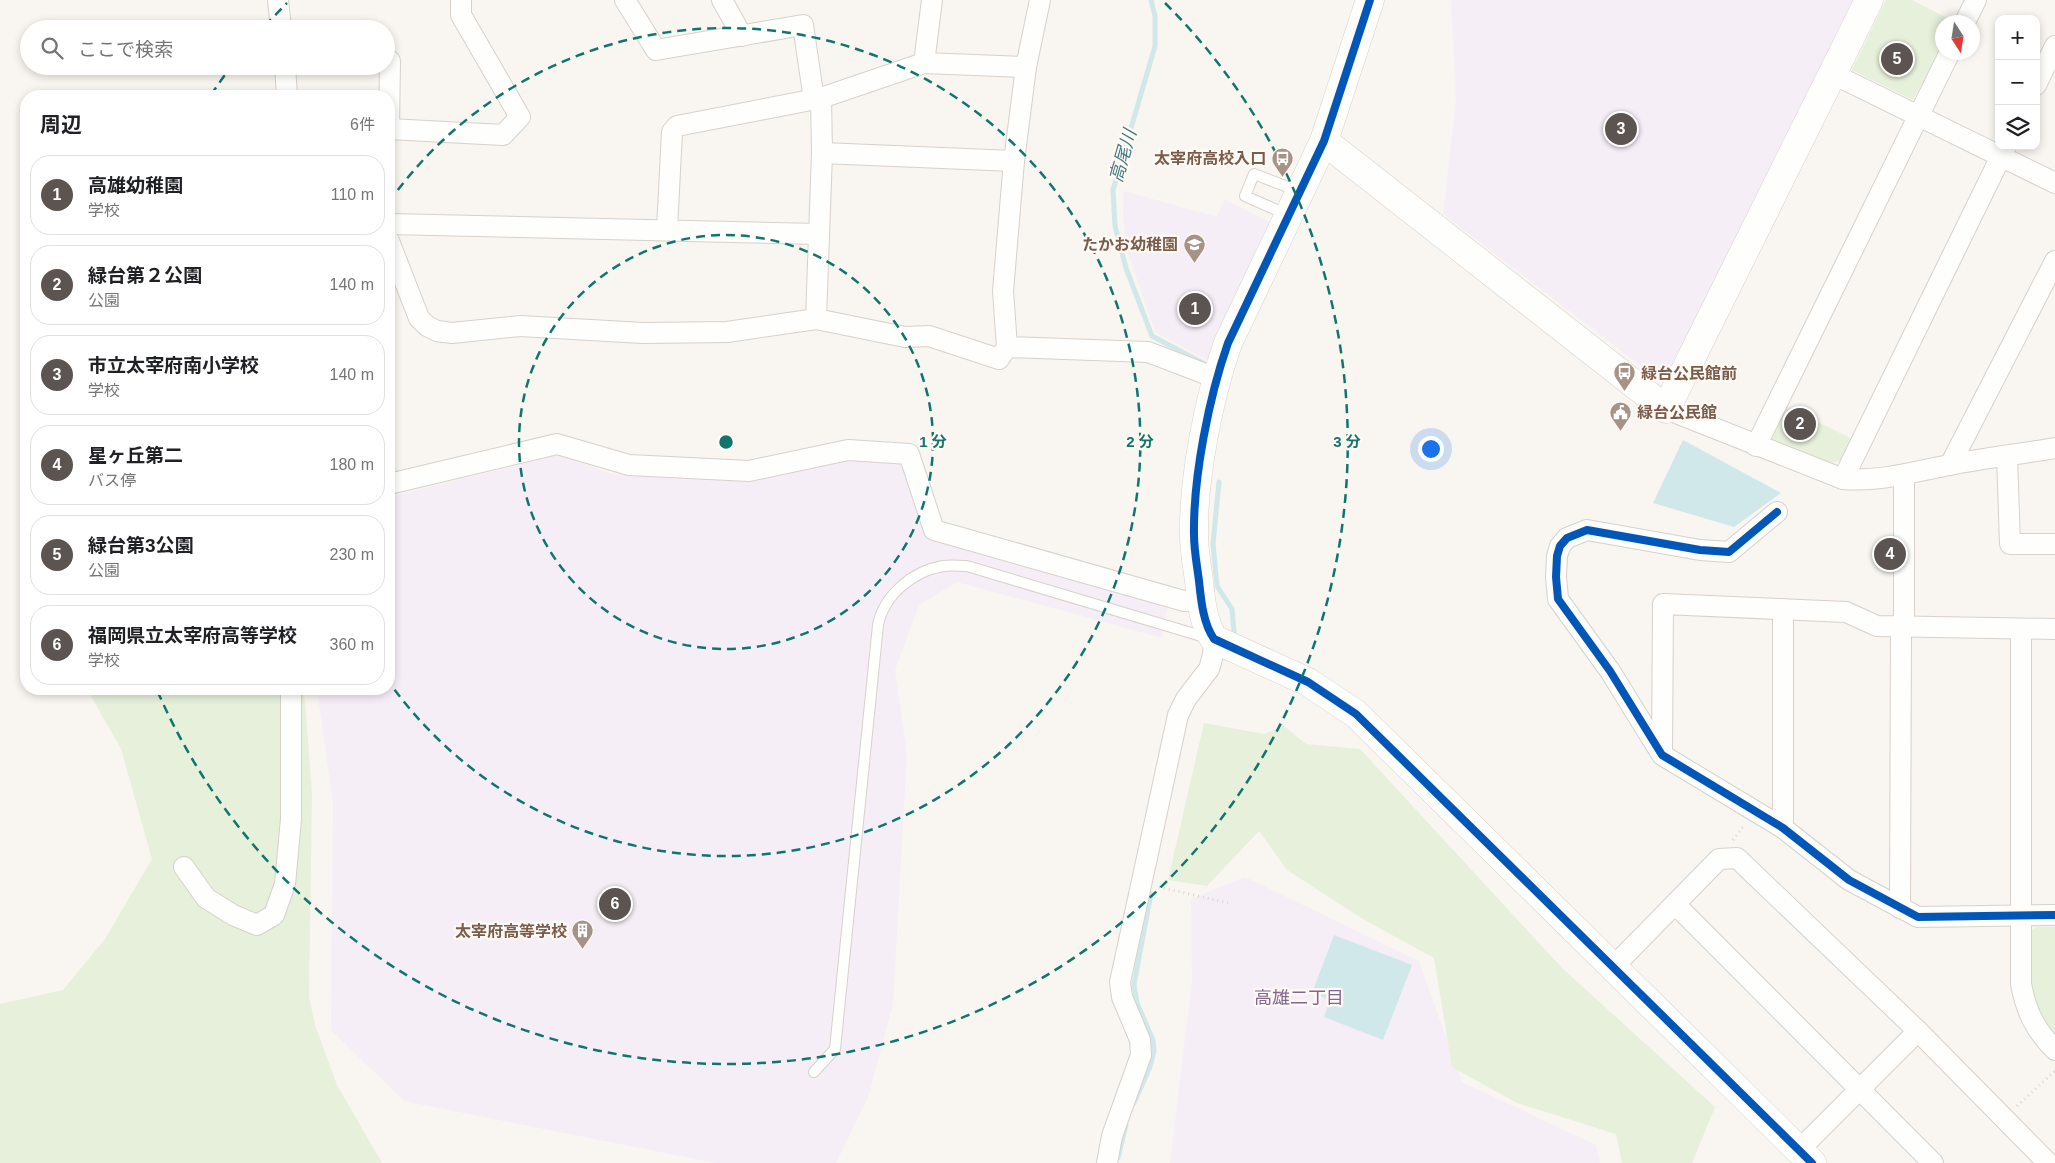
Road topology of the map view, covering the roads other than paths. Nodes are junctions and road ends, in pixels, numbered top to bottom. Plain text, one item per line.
1 (278, 0) edge
2 (461, 0) edge
3 (625, 0) edge
4 (722, 0) edge
5 (932, 0) edge
6 (1040, 0) edge
7 (1370, 0) edge
8 (1869, 0) edge
9 (1976, 0) edge
10 (1968, 15) edge
11 (280, 20) edge
12 (742, 36) junction
13 (2055, 46) edge
14 (1946, 60) edge
15 (924, 63) junction
16 (1026, 67) junction
17 (1833, 74) junction
18 (285, 75) edge
19 (390, 75) edge
20 (2040, 77) edge
21 (286, 90) edge
22 (390, 90) edge
23 (817, 99) junction
24 (1918, 116) junction
25 (395, 128) edge
26 (1324, 141) junction
27 (2003, 152) edge
28 (822, 153) junction
29 (1014, 161) junction
30 (2055, 184) edge
31 (1300, 192) junction
32 (1288, 216) junction
33 (395, 224) edge
34 (667, 229) junction
35 (819, 234) junction
36 (395, 256) edge
37 (2055, 261) edge
38 (816, 320) junction
39 (1007, 347) junction
40 (1216, 378) junction
41 (1666, 409) junction
42 (1756, 446) junction
43 (2055, 448) edge
44 (2008, 456) junction
45 (1950, 465) junction
46 (1904, 475) junction
47 (1843, 479) junction
48 (395, 483) edge
49 (1777, 512) dead end
50 (2055, 544) edge
51 (1201, 600) junction
52 (1783, 609) junction
53 (1902, 628) junction
54 (2021, 629) junction
55 (2055, 629) edge
56 (1214, 640) junction
57 (291, 695) edge
58 (1662, 755) junction
59 (1783, 828) junction
60 (184, 867) dead end
61 (1675, 904) junction
62 (1900, 908) junction
63 (2021, 916) junction
64 (2055, 916) edge
65 (1613, 967) junction
66 (1918, 1031) junction
67 (2055, 1050) edge
68 (814, 1072) dead end
69 (1860, 1090) junction
70 (1806, 1157) edge
71 (1107, 1163) edge
72 (1933, 1163) edge
73 (2048, 1163) edge

1 - 11 street
2 - 25 street
3 - 12 street
4 - 12 street
5 - 15 street
6 - 16 street
7 - 26 street
8 - 17 street
9 - 10 street
12 - 23 street
13 - 20 street
14 - 24 street
15 - 16 street
15 - 23 street
16 - 29 street
17 - 24 street
17 - 41 street
18 - 21 street
19 - 22 street
23 - 28 street
23 - 34 street
24 - 27 street
24 - 42 street
26 - 31 street
26 - 41 street
27 - 30 street
27 - 47 street
28 - 29 street
28 - 35 street
29 - 39 street
31 - 32 street
31 - 32 lane
32 - 40 street
33 - 34 street
34 - 35 street
35 - 38 street
36 - 38 street
37 - 45 street
38 - 39 street
39 - 40 street
40 - 51 street
41 - 42 street
42 - 47 street
43 - 44 street
44 - 45 street
44 - 50 street
45 - 46 street
46 - 47 street
46 - 53 street
48 - 51 street
49 - 58 street
51 - 56 street
52 - 53 street
52 - 58 street
52 - 59 street
53 - 54 street
53 - 62 street
54 - 55 street
54 - 63 street
56 - 65 street
56 - 68 lane
56 - 71 street
57 - 60 street
58 - 59 street
59 - 62 street
61 - 65 street
61 - 66 street
61 - 69 street
62 - 63 street
63 - 64 street
63 - 67 street
65 - 70 street
66 - 69 street
66 - 73 street
69 - 70 street
69 - 72 street

